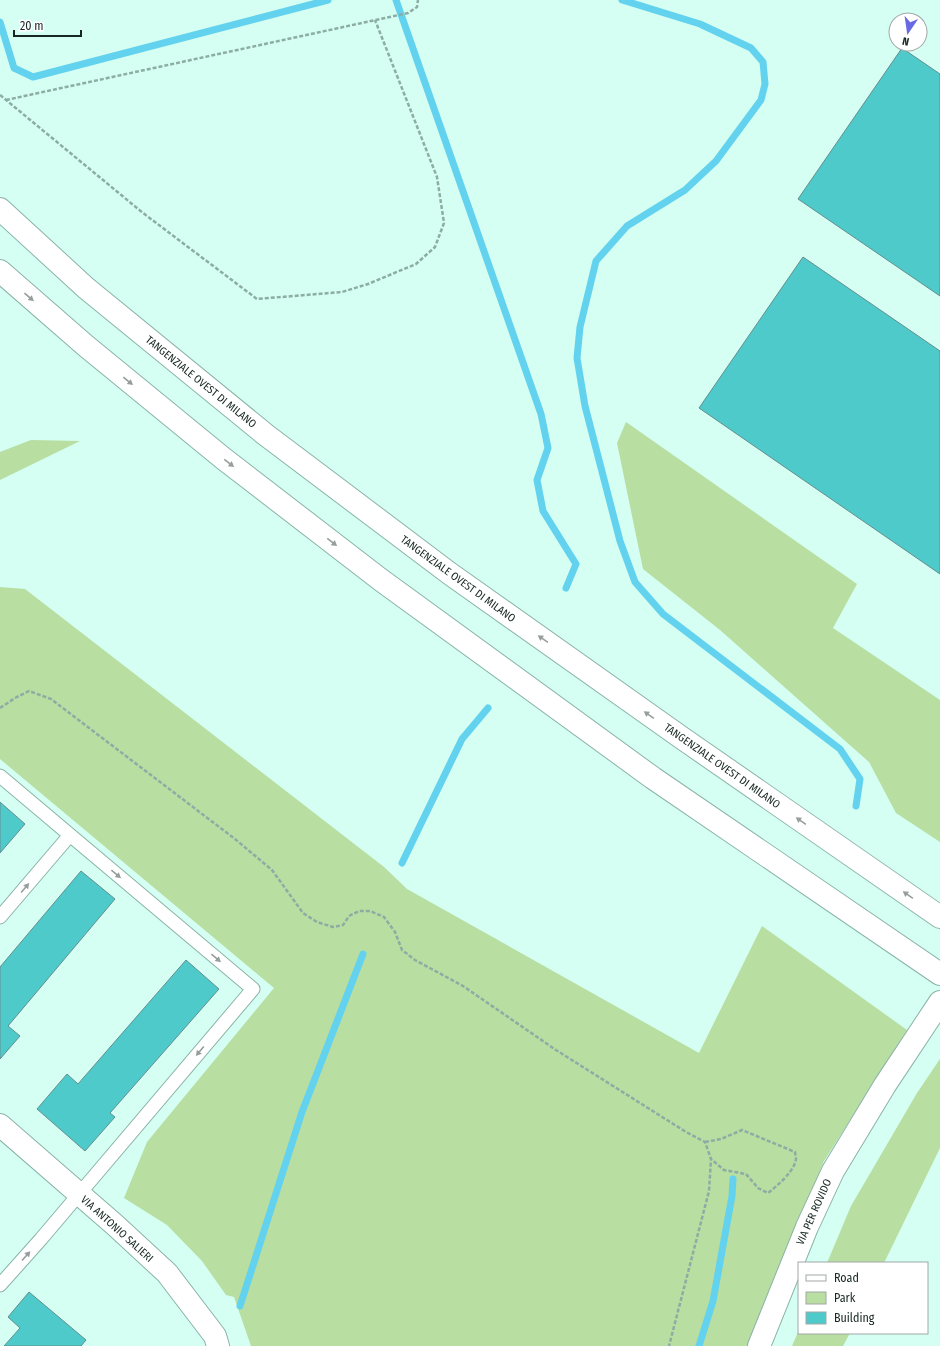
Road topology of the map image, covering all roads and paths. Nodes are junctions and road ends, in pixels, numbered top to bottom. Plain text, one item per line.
1 (418, 0) edge
2 (375, 20) junction
3 (0, 95) edge
4 (5, 100) junction
5 (0, 209) edge
6 (0, 271) edge
7 (0, 708) edge
8 (0, 776) edge
9 (70, 835) junction
10 (0, 917) edge
11 (940, 917) edge
12 (940, 974) edge
13 (940, 1002) edge
14 (0, 1125) edge
15 (705, 1142) junction
16 (711, 1159) junction
17 (78, 1193) junction
18 (0, 1285) edge
19 (218, 1346) edge
20 (669, 1346) edge
21 (759, 1346) edge

1 - 2 path
2 - 4 path
2 - 4 path
3 - 4 path
11 -> 5 main road, TANGENZIALE OVEST DI MILANO
6 -> 12 main road
7 - 15 path
8 - 9 lane
10 -> 9 lane
9 -> 17 lane
13 - 21 main road, VIA PER ROVIDO
14 - 17 main road, VIA ANTONIO SALIERI
15 - 16 path
15 - 16 path
16 - 20 path
18 -> 17 lane
17 - 19 main road, VIA ANTONIO SALIERI

